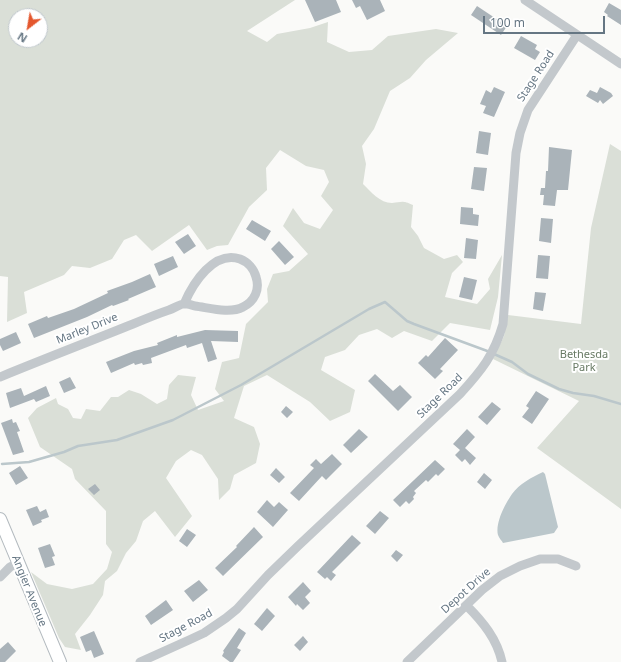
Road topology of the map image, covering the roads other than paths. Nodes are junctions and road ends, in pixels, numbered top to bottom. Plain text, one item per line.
1 (525, 0) edge
2 (577, 35) junction
3 (621, 64) edge
4 (184, 304) junction
5 (0, 378) edge
6 (0, 519) edge
7 (18, 563) junction
8 (576, 566) dead end
9 (0, 577) edge
10 (467, 606) junction
11 (60, 662) edge
12 (140, 662) edge
13 (407, 662) edge
14 (502, 662) edge

1 - 2 street
2 - 3 street
2 - 12 street, Stage Road
4 - 4 street
4 - 5 street, Marley Drive
6 - 7 main road, Angier Avenue
7 - 9 street
7 - 11 main road, Angier Avenue
8 - 10 street, Depot Drive
10 - 13 street, Depot Drive
10 - 14 street

